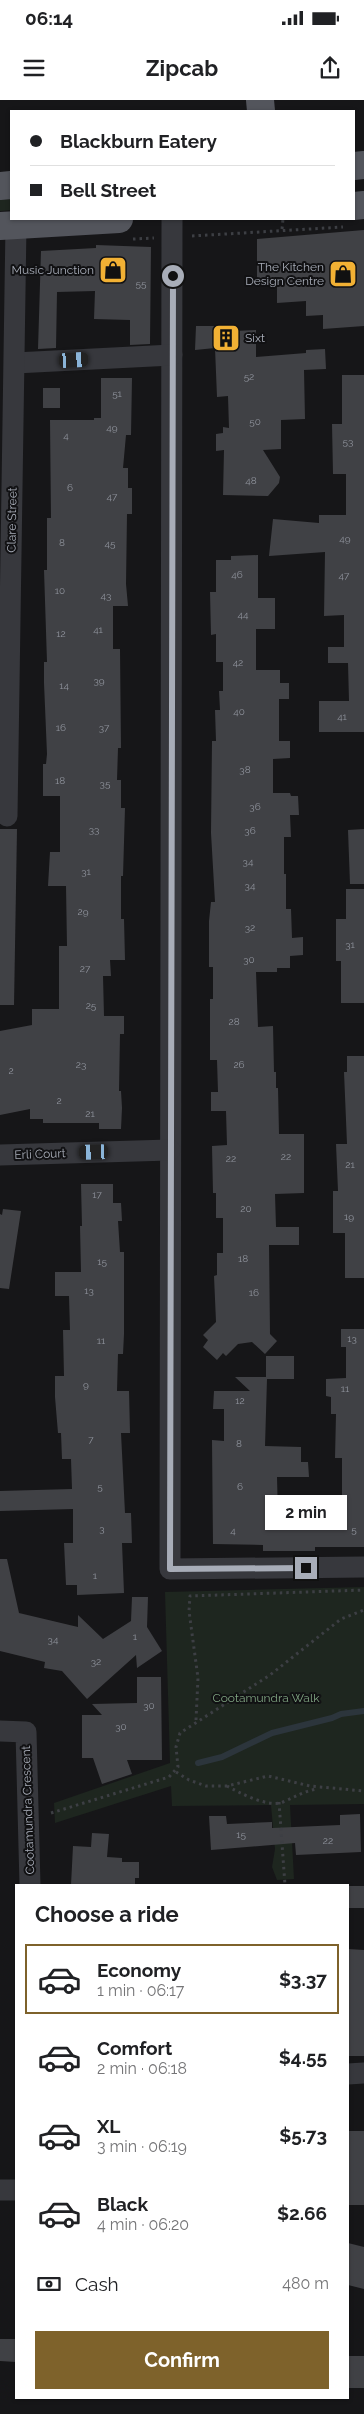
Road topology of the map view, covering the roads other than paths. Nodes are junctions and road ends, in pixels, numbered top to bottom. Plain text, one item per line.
1 (100, 220) edge
2 (172, 220) edge
3 (8, 225) edge
4 (172, 354) junction
5 (15, 363) junction
6 (7, 816) dead end
7 (170, 1150) junction
8 (0, 1155) edge
9 (364, 1567) edge
10 (0, 1731) edge
11 (30, 1884) edge
12 (364, 2073) edge
13 (349, 2074) edge
14 (0, 2190) edge
15 (15, 2190) edge

1 - 3 main road
2 - 4 street
3 - 5 street, Clare Street
4 - 5 street
4 - 7 street
5 - 6 street, Clare Street
7 - 8 street, Erli Court
7 - 9 street
10 - 11 street, Cootamundra Crescent
12 - 13 street
14 - 15 street

